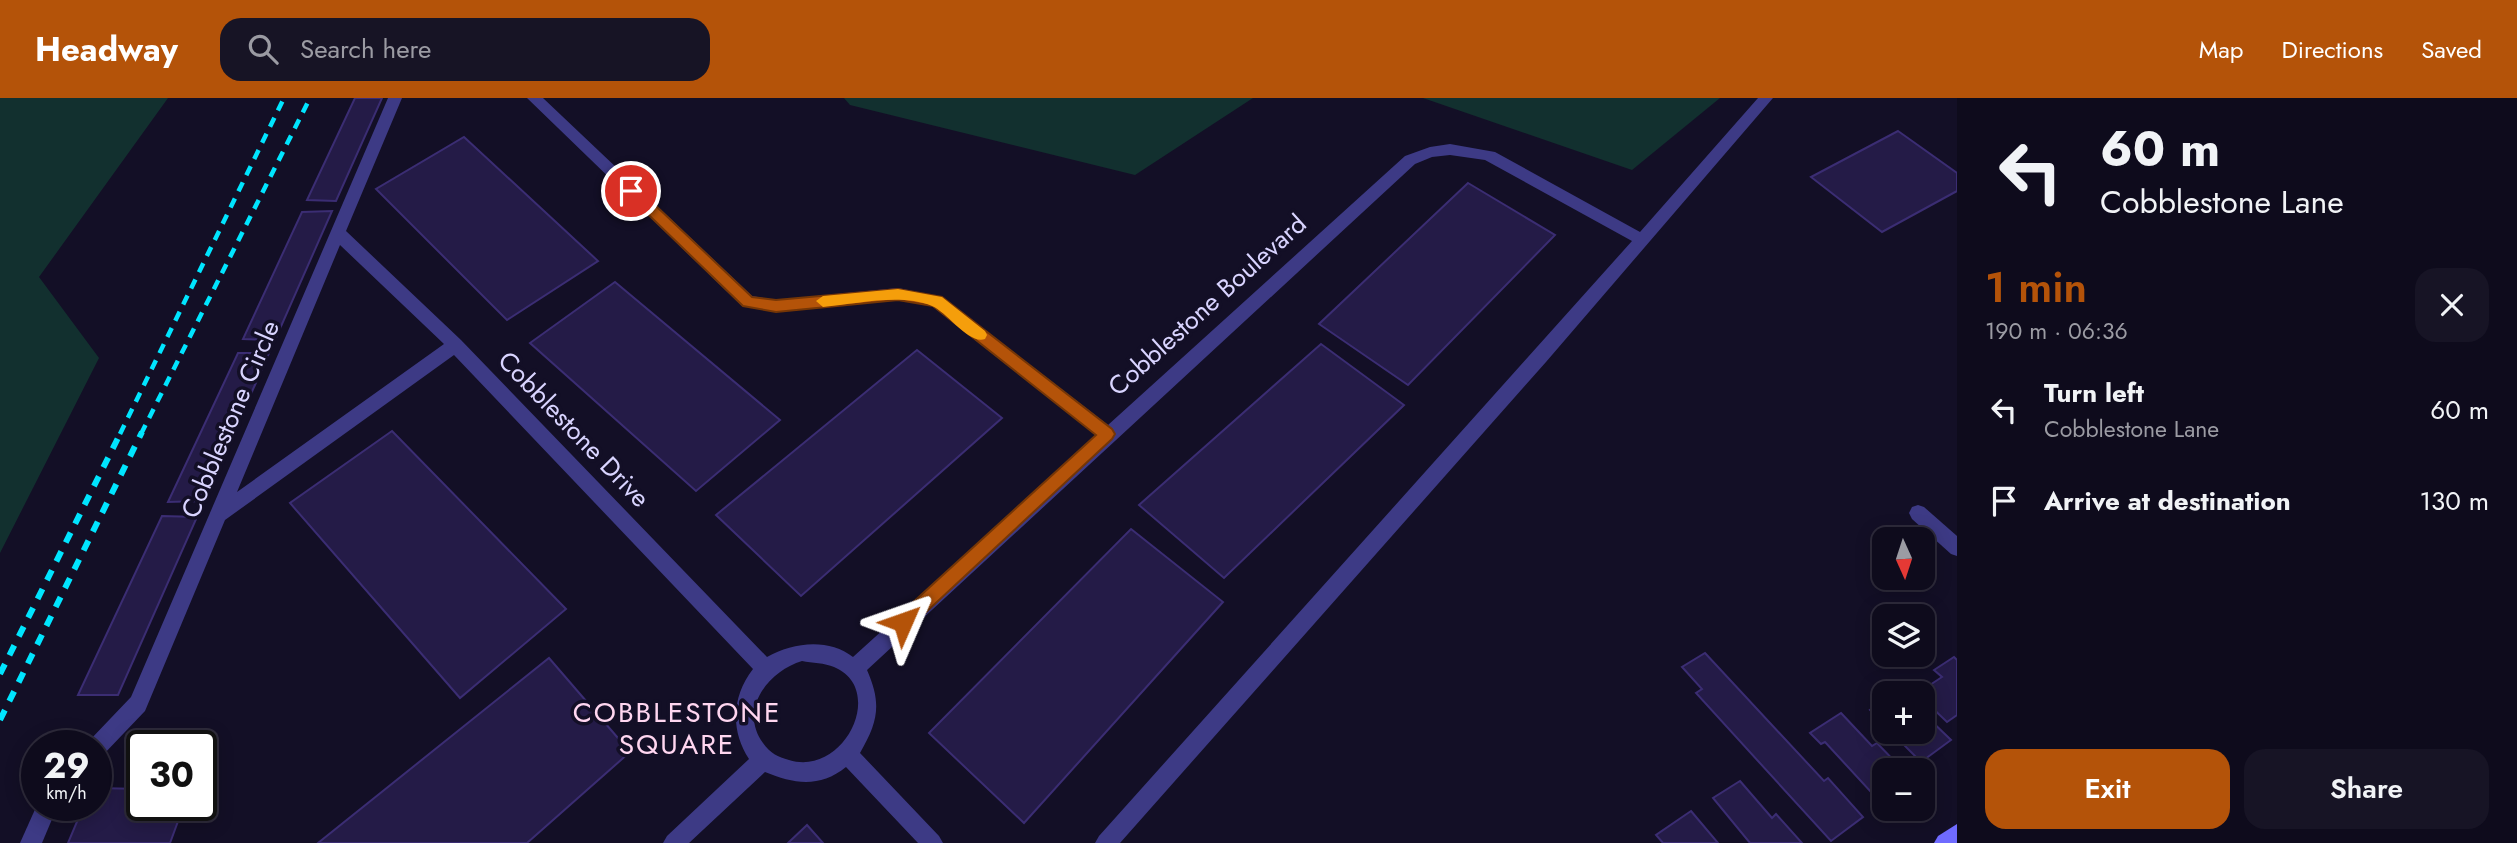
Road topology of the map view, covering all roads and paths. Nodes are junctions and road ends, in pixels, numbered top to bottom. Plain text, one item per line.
1 (395, 98) edge
2 (534, 98) edge
3 (1766, 98) edge
4 (338, 233) junction
5 (1642, 240) junction
6 (455, 345) junction
7 (1107, 434) junction
8 (221, 513) junction
9 (1918, 513) dead end
10 (1957, 548) edge
11 (766, 669) junction
12 (854, 669) junction
13 (112, 732) edge
14 (848, 755) junction
15 (763, 760) junction
16 (41, 821) edge
17 (1957, 834) edge
18 (31, 843) edge
19 (674, 843) edge
20 (932, 843) edge
21 (1106, 843) edge
22 (1945, 843) edge

1 - 4 street, Cobblestone Circle
2 - 7 street
3 - 5 street
4 - 6 street, Cobblestone Drive
4 - 8 street, Cobblestone Circle
5 - 7 street, Cobblestone Boulevard
5 - 21 street
6 - 8 street
6 - 11 street, Cobblestone Drive
7 - 12 street, Cobblestone Boulevard
8 - 13 street, Cobblestone Circle
9 - 10 street
11 - 12 street
11 - 15 street
12 - 14 street
14 - 15 street
14 - 20 street
15 - 19 street
16 - 18 street
17 - 22 main road

